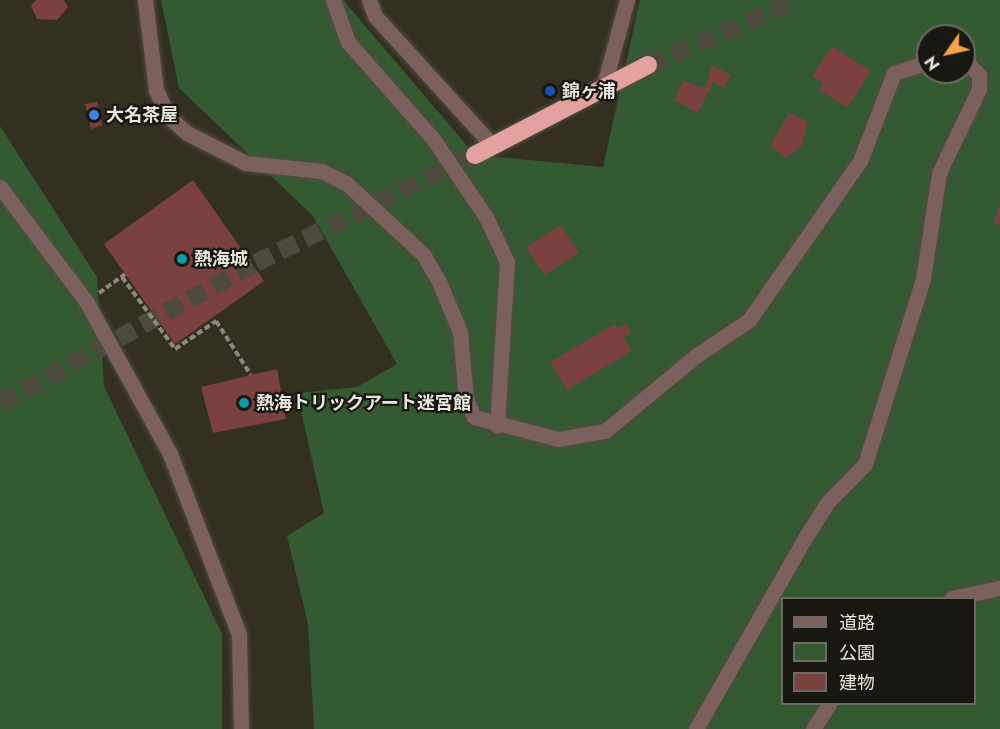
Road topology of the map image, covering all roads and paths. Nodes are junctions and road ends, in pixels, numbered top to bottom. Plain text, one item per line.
1 (145, 0) edge
2 (333, 0) edge
3 (369, 0) edge
4 (627, 0) edge
5 (648, 66) tunnel mouth
6 (916, 66) edge
7 (976, 72) edge
8 (604, 85) junction
9 (493, 146) junction
10 (475, 155) tunnel mouth
11 (0, 187) edge
12 (86, 302) junction
13 (251, 375) dead end
14 (497, 426) junction
15 (1000, 588) edge
16 (957, 597) edge
17 (828, 705) edge
18 (241, 729) edge
19 (696, 729) edge
20 (813, 729) edge

1 - 14 street
2 - 14 street
3 - 9 street
4 - 8 street
5 - 8 highway
6 - 14 street
7 - 19 street
8 - 9 highway
9 - 10 highway
11 - 12 street
12 - 13 path
12 - 18 street
15 - 16 street
17 - 20 street

